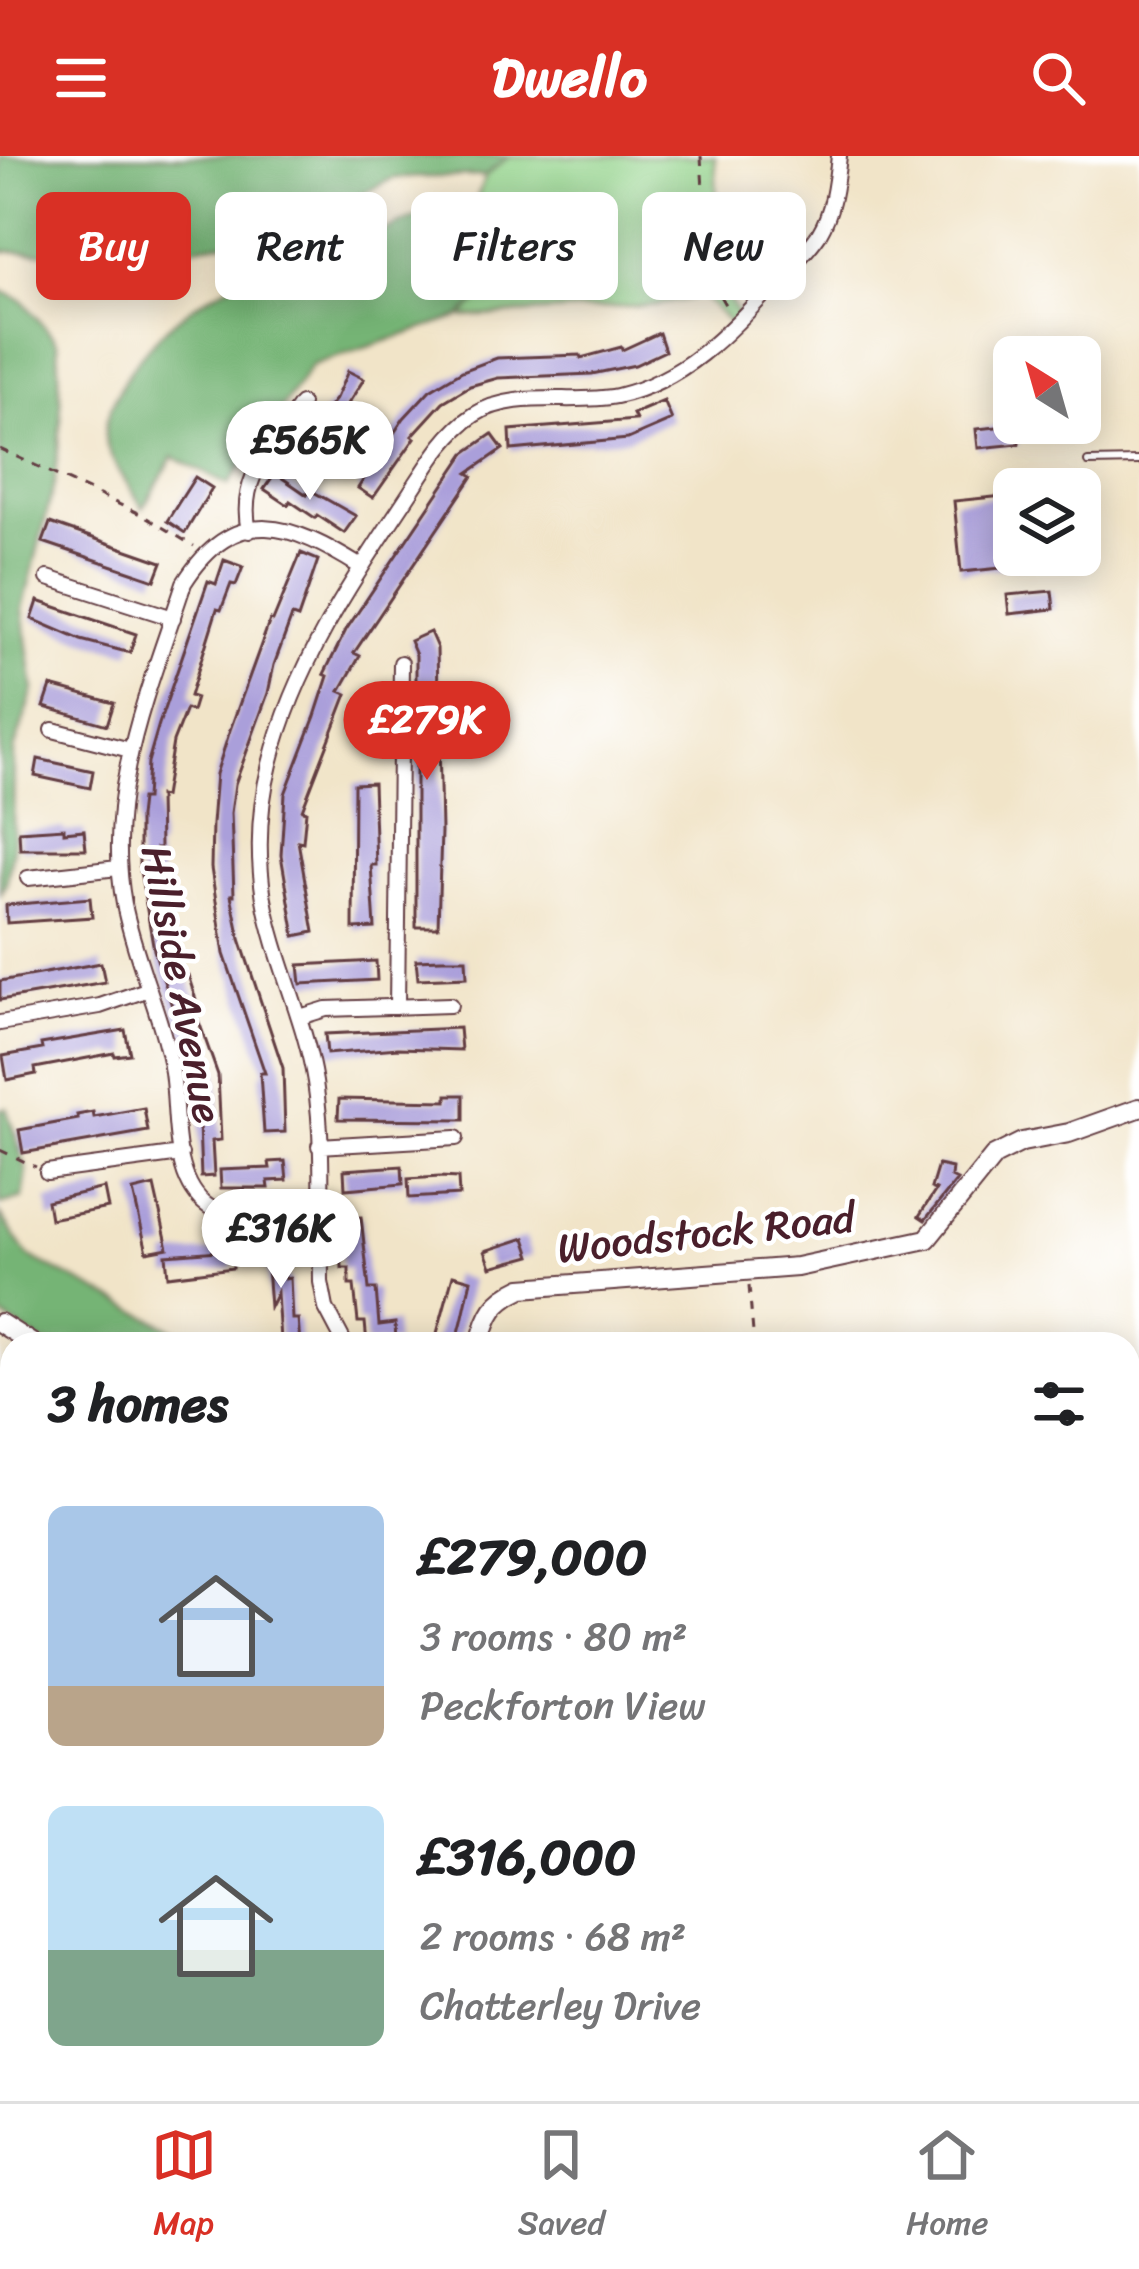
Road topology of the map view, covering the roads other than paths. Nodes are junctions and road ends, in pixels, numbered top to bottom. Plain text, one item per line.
1 (839, 156) edge
2 (301, 404) dead end
3 (1139, 461) edge
4 (1088, 462) dead end
5 (249, 531) junction
6 (361, 567) junction
7 (48, 578) dead end
8 (173, 618) junction
9 (400, 663) dead end
10 (53, 730) dead end
11 (130, 750) junction
12 (118, 868) junction
13 (28, 878) dead end
14 (149, 988) junction
15 (450, 1005) dead end
16 (397, 1007) junction
17 (300, 1017) junction
18 (0, 1023) edge
19 (1139, 1108) edge
20 (456, 1138) dead end
21 (319, 1146) junction
22 (182, 1154) junction
23 (47, 1172) road end
24 (320, 1217) junction
25 (339, 1332) edge
26 (483, 1332) edge

1 - 6 street
2 - 5 street
3 - 4 lane
5 - 6 street
5 - 8 street, Hillside Avenue
6 - 17 street
7 - 8 street
8 - 11 street, Hillside Avenue
9 - 16 street
10 - 11 street
11 - 12 street, Hillside Avenue
12 - 13 street
12 - 14 street, Hillside Avenue
14 - 18 street
14 - 22 street, Hillside Avenue
15 - 16 street
16 - 17 street
17 - 21 street
19 - 26 street, Woodstock Road
20 - 21 street
21 - 24 street
22 - 23 street
22 - 24 street, Hillside Avenue
24 - 25 street

